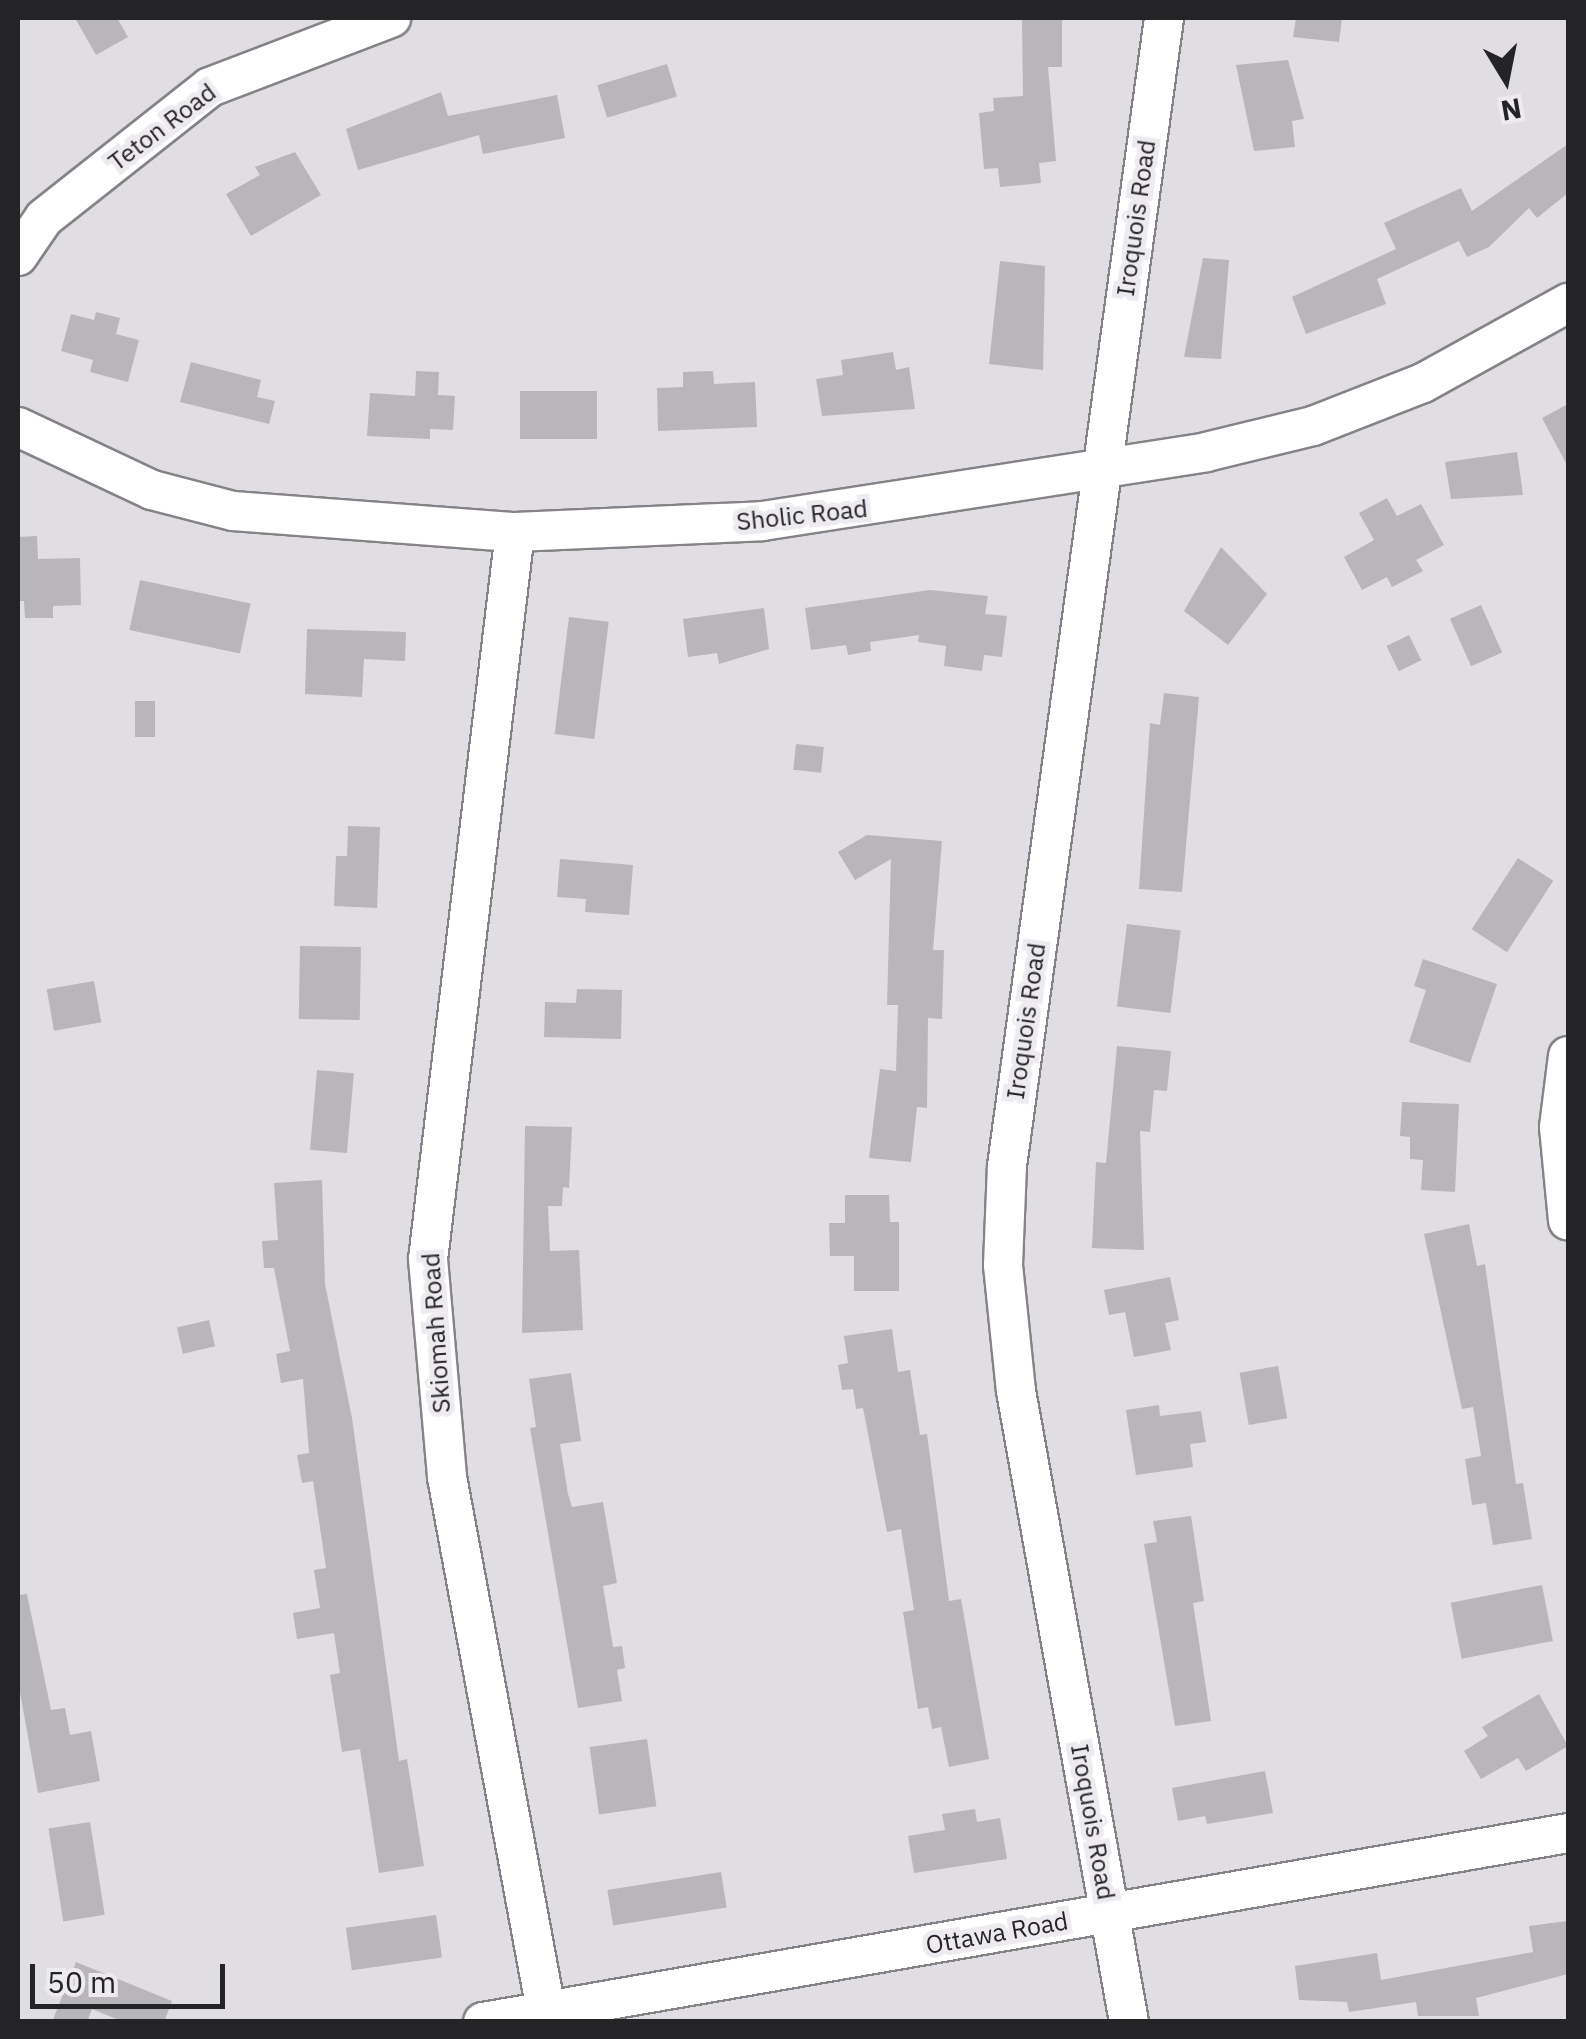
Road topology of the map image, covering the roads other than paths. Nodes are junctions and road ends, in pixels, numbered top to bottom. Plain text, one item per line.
1 (390, 18) edge
2 (1164, 18) edge
3 (18, 256) edge
4 (1568, 304) edge
5 (18, 427) edge
6 (1101, 470) junction
7 (514, 532) junction
8 (1568, 1056) edge
9 (1568, 1221) edge
10 (1568, 1832) edge
11 (1110, 1914) junction
12 (546, 2010) junction
13 (484, 2022) edge
14 (1129, 2022) edge

1 - 3 street, Teton Road
2 - 6 street, Iroquois Road
4 - 6 street, Sholic Road
5 - 7 street, Sholic Road
6 - 7 street, Sholic Road
6 - 11 street, Iroquois Road
7 - 12 street, Skiomah Road
8 - 9 street
10 - 11 street, Ottawa Road
11 - 12 street, Ottawa Road
11 - 14 street, Iroquois Road
12 - 13 street, Ottawa Road

